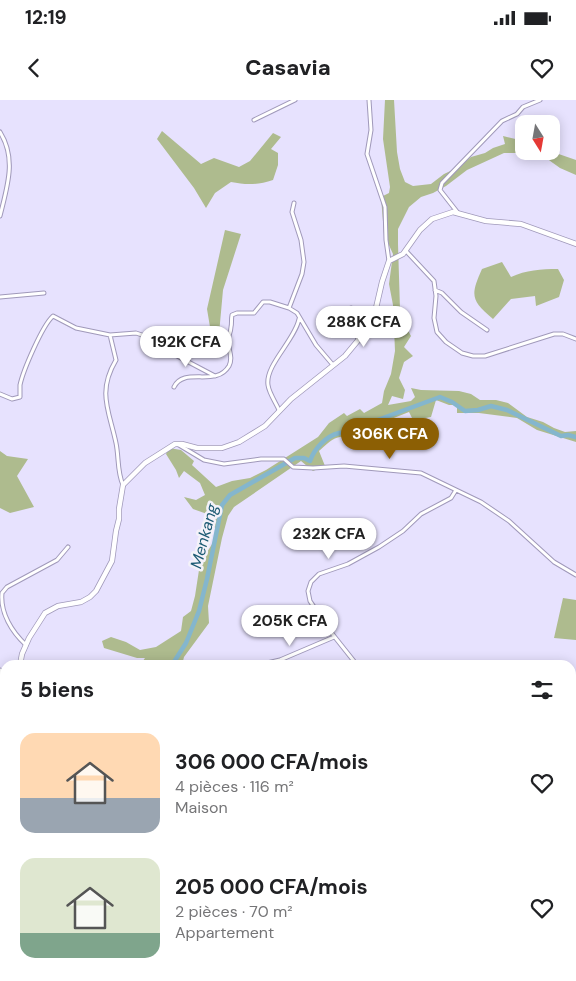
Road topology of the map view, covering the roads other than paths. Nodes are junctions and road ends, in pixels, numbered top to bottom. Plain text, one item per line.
1 (294, 100) edge
2 (369, 100) edge
3 (540, 100) edge
4 (254, 120) dead end
5 (0, 132) edge
6 (294, 204) dead end
7 (458, 213) junction
8 (0, 216) edge
9 (576, 244) edge
10 (406, 251) junction
11 (390, 261) junction
12 (435, 290) junction
13 (44, 293) dead end
14 (0, 296) edge
15 (289, 308) junction
16 (351, 308) dead end
17 (299, 318) junction
18 (487, 330) dead end
19 (110, 335) junction
20 (576, 339) edge
21 (358, 340) junction
22 (332, 365) junction
23 (215, 376) junction
24 (174, 387) dead end
25 (0, 394) edge
26 (280, 410) junction
27 (175, 444) junction
28 (123, 485) junction
29 (456, 490) junction
30 (68, 547) dead end
31 (576, 575) edge
32 (334, 637) junction
33 (26, 645) junction
34 (22, 660) edge
35 (280, 660) edge
36 (353, 660) edge

1 - 4 street
2 - 11 street
3 - 7 street
5 - 8 street
6 - 15 street
7 - 9 street
7 - 10 street
10 - 11 street
10 - 12 street
11 - 21 street
12 - 18 street
12 - 20 street
13 - 14 street
15 - 17 street
15 - 23 street
16 - 21 street
17 - 22 street
17 - 26 street
19 - 23 street
19 - 25 street
19 - 28 street
21 - 22 street
22 - 26 street
23 - 24 street
26 - 27 street
27 - 28 street
27 - 29 street
28 - 33 street
29 - 31 street
29 - 32 street
30 - 33 street
32 - 35 street
32 - 36 street
33 - 34 street

